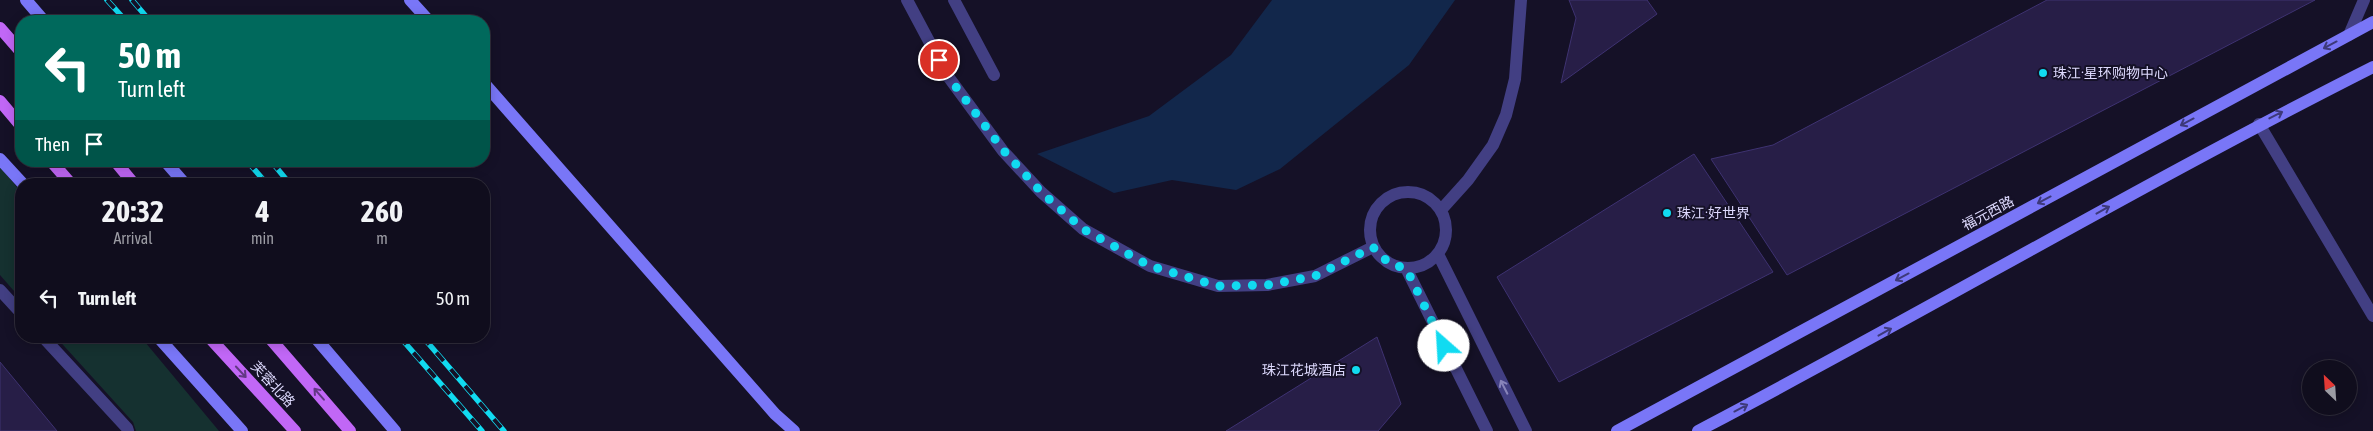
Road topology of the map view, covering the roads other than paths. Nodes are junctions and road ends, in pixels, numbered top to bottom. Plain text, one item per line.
1 (26, 0) edge
2 (410, 0) edge
3 (907, 0) edge
4 (954, 0) edge
5 (1522, 0) edge
6 (2364, 0) edge
7 (39, 15) edge
8 (424, 15) edge
9 (2373, 22) edge
10 (0, 28) edge
11 (2349, 35) junction
12 (15, 45) edge
13 (2373, 67) edge
14 (994, 75) dead end
15 (490, 90) edge
16 (0, 101) edge
17 (15, 119) edge
18 (2259, 124) junction
19 (0, 159) edge
20 (56, 167) edge
21 (120, 167) edge
22 (170, 167) edge
23 (17, 178) edge
24 (66, 178) edge
25 (129, 178) edge
26 (179, 178) edge
27 (1441, 210) junction
28 (1373, 247) junction
29 (1438, 254) junction
30 (1406, 268) junction
31 (0, 290) edge
32 (15, 306) edge
33 (2373, 316) edge
34 (48, 343) edge
35 (163, 343) edge
36 (214, 343) edge
37 (274, 343) edge
38 (320, 343) edge
39 (128, 431) edge
40 (242, 431) edge
41 (295, 431) edge
42 (350, 431) edge
43 (395, 431) edge
44 (794, 431) edge
45 (1486, 431) edge
46 (1526, 431) edge
47 (1618, 431) edge
48 (1698, 431) edge

1 - 7 main road
2 - 8 main road
3 - 28 street
4 - 14 street
5 - 27 street
6 - 11 street
9 - 11 main road, 福元西路
10 - 12 main road
11 -> 47 main road, 福元西路
18 -> 13 main road
15 - 44 main road
16 - 17 main road
18 - 33 street
48 -> 18 main road
19 - 23 main road
20 - 24 main road
21 - 25 main road
22 - 26 main road
27 - 28 street
27 - 29 street
28 - 30 street
29 - 30 street
46 -> 29 street
30 - 45 street
31 - 32 street
34 - 39 street
35 - 40 main road
36 -> 41 main road, 芙蓉北路
42 -> 37 main road, 芙蓉北路
38 - 43 main road

